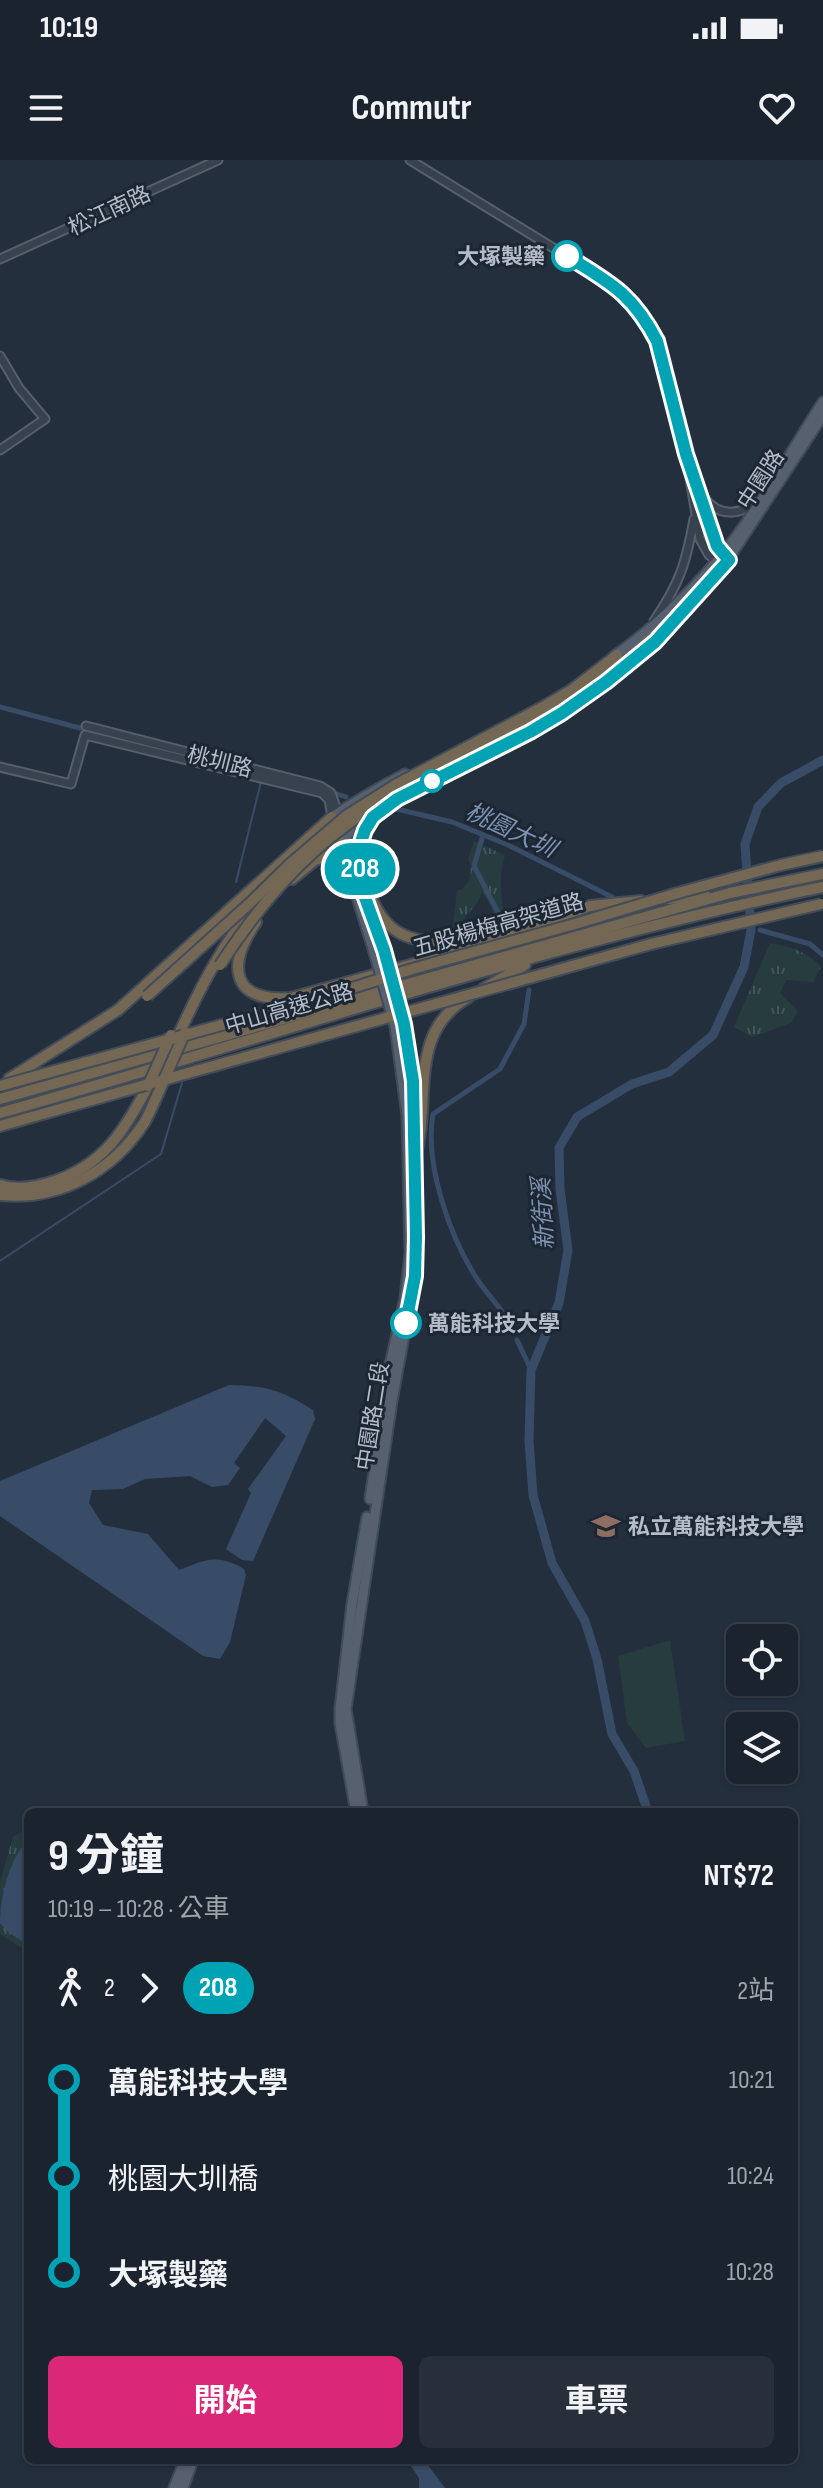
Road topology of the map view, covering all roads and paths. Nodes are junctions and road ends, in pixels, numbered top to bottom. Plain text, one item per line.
1 (218, 160) edge
2 (410, 160) edge
3 (0, 259) edge
4 (0, 356) edge
5 (823, 402) edge
6 (823, 415) edge
7 (0, 450) edge
8 (686, 454) junction
9 (701, 495) junction
10 (759, 501) junction
11 (695, 513) junction
12 (723, 560) junction
13 (649, 628) junction
14 (617, 655) junction
15 (576, 692) junction
16 (0, 767) edge
17 (419, 767) junction
18 (397, 784) junction
19 (373, 817) junction
20 (337, 820) junction
21 (342, 837) junction
22 (823, 856) edge
23 (306, 866) junction
24 (823, 874) edge
25 (350, 875) junction
26 (267, 878) junction
27 (362, 878) junction
28 (823, 887) edge
29 (280, 892) junction
30 (363, 892) junction
31 (730, 893) junction
32 (822, 903) edge
33 (238, 925) junction
34 (527, 928) junction
35 (379, 951) junction
36 (539, 957) junction
37 (400, 1025) junction
38 (179, 1033) junction
39 (3, 1082) edge
40 (154, 1087) junction
41 (68, 1094) junction
42 (0, 1099) edge
43 (0, 1113) edge
44 (0, 1123) edge
45 (415, 1157) junction
46 (0, 1185) edge
47 (0, 1195) edge
48 (349, 1747) junction
49 (356, 1808) edge
50 (362, 1808) edge
51 (183, 2464) edge
52 (192, 2464) edge
53 (174, 2488) edge
54 (183, 2488) edge

1 - 3 street, 松江南路
2 - 8 street
4 - 7 street
5 - 10 main road, 中園路
6 - 12 main road, 中園路
8 - 9 street
8 - 11 street
9 - 10 street
9 - 12 street
10 - 12 main road, 中園路
11 - 12 street
11 - 13 street
12 - 13 main road, 中園路
12 - 15 highway
12 - 19 main road, 中園路
13 - 14 main road, 中園路
14 - 15 highway
14 - 17 main road, 中園路
15 - 18 highway, bridge
15 - 38 highway, bridge
16 - 20 street, 桃圳路
17 - 18 main road
17 - 20 main road, 中園路
18 - 20 main road
18 - 39 highway, bridge
19 - 21 main road, 中園路
19 - 27 main road
20 - 21 main road
20 - 26 highway
20 - 33 highway
21 - 23 highway
21 - 25 main road
21 - 30 main road
22 - 39 highway, 五股楊梅高架道路, bridge
23 - 25 highway
23 - 29 highway
24 - 31 highway, 中山高速公路
25 - 35 main road
26 - 38 highway
26 - 39 highway
27 - 30 main road
27 - 34 highway
28 - 36 highway, 中山高速公路
29 - 33 highway
29 - 34 highway
30 - 35 main road
31 - 34 highway
31 - 42 highway, 中山高速公路
32 - 44 highway, bridge
33 - 38 highway
35 - 37 main road, bridge
36 - 41 highway, 中山高速公路
36 - 45 highway
37 - 45 main road, 中園路二段
37 - 48 main road, 中園路二段
38 - 40 highway, bridge
40 - 46 highway
40 - 47 highway
41 - 43 highway, 中山高速公路
41 - 44 highway
45 - 48 main road, 中園路二段
48 - 49 main road, 中園路二段
48 - 50 main road, 中園路二段
51 - 53 main road
52 - 54 main road

